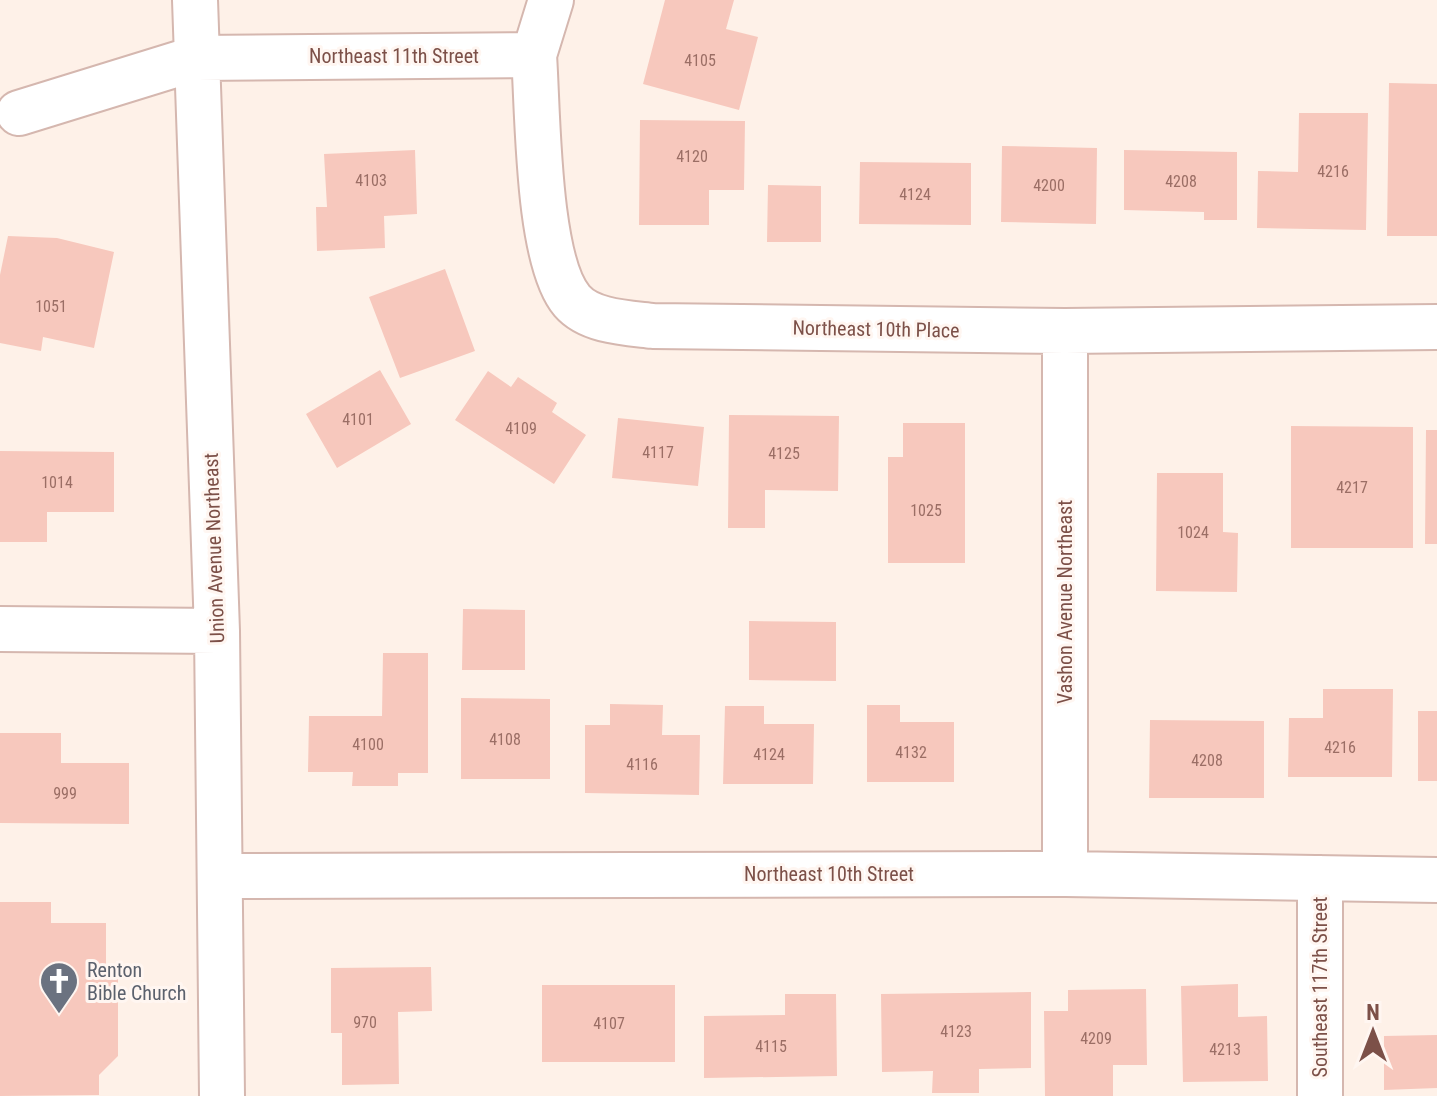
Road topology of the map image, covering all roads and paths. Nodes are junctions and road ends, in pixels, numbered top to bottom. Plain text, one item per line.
1 (195, 0) edge
2 (551, 0) edge
3 (534, 55) junction
4 (197, 58) junction
5 (19, 113) dead end
6 (1437, 327) edge
7 (1065, 331) junction
8 (0, 629) edge
9 (217, 631) junction
10 (1065, 874) junction
11 (220, 876) junction
12 (1320, 878) junction
13 (1437, 880) edge
14 (222, 1096) edge
15 (1320, 1096) edge

1 - 4 street, Union Avenue Northeast
2 - 3 street
3 - 4 street, Northeast 11th Street
3 - 7 street, Northeast 10th Place
4 - 5 street, Northeast 11th Street
4 - 9 street, Union Avenue Northeast
6 - 7 street, Northeast 10th Place
7 - 10 street, Vashon Avenue Northeast
8 - 9 street
9 - 11 street, Union Avenue Northeast
10 - 11 street, Northeast 10th Street
10 - 12 street, Northeast 10th Street
11 - 14 street, Union Avenue Northeast
12 - 13 street, Northeast 10th Street
12 - 15 street, Southeast 117th Street

